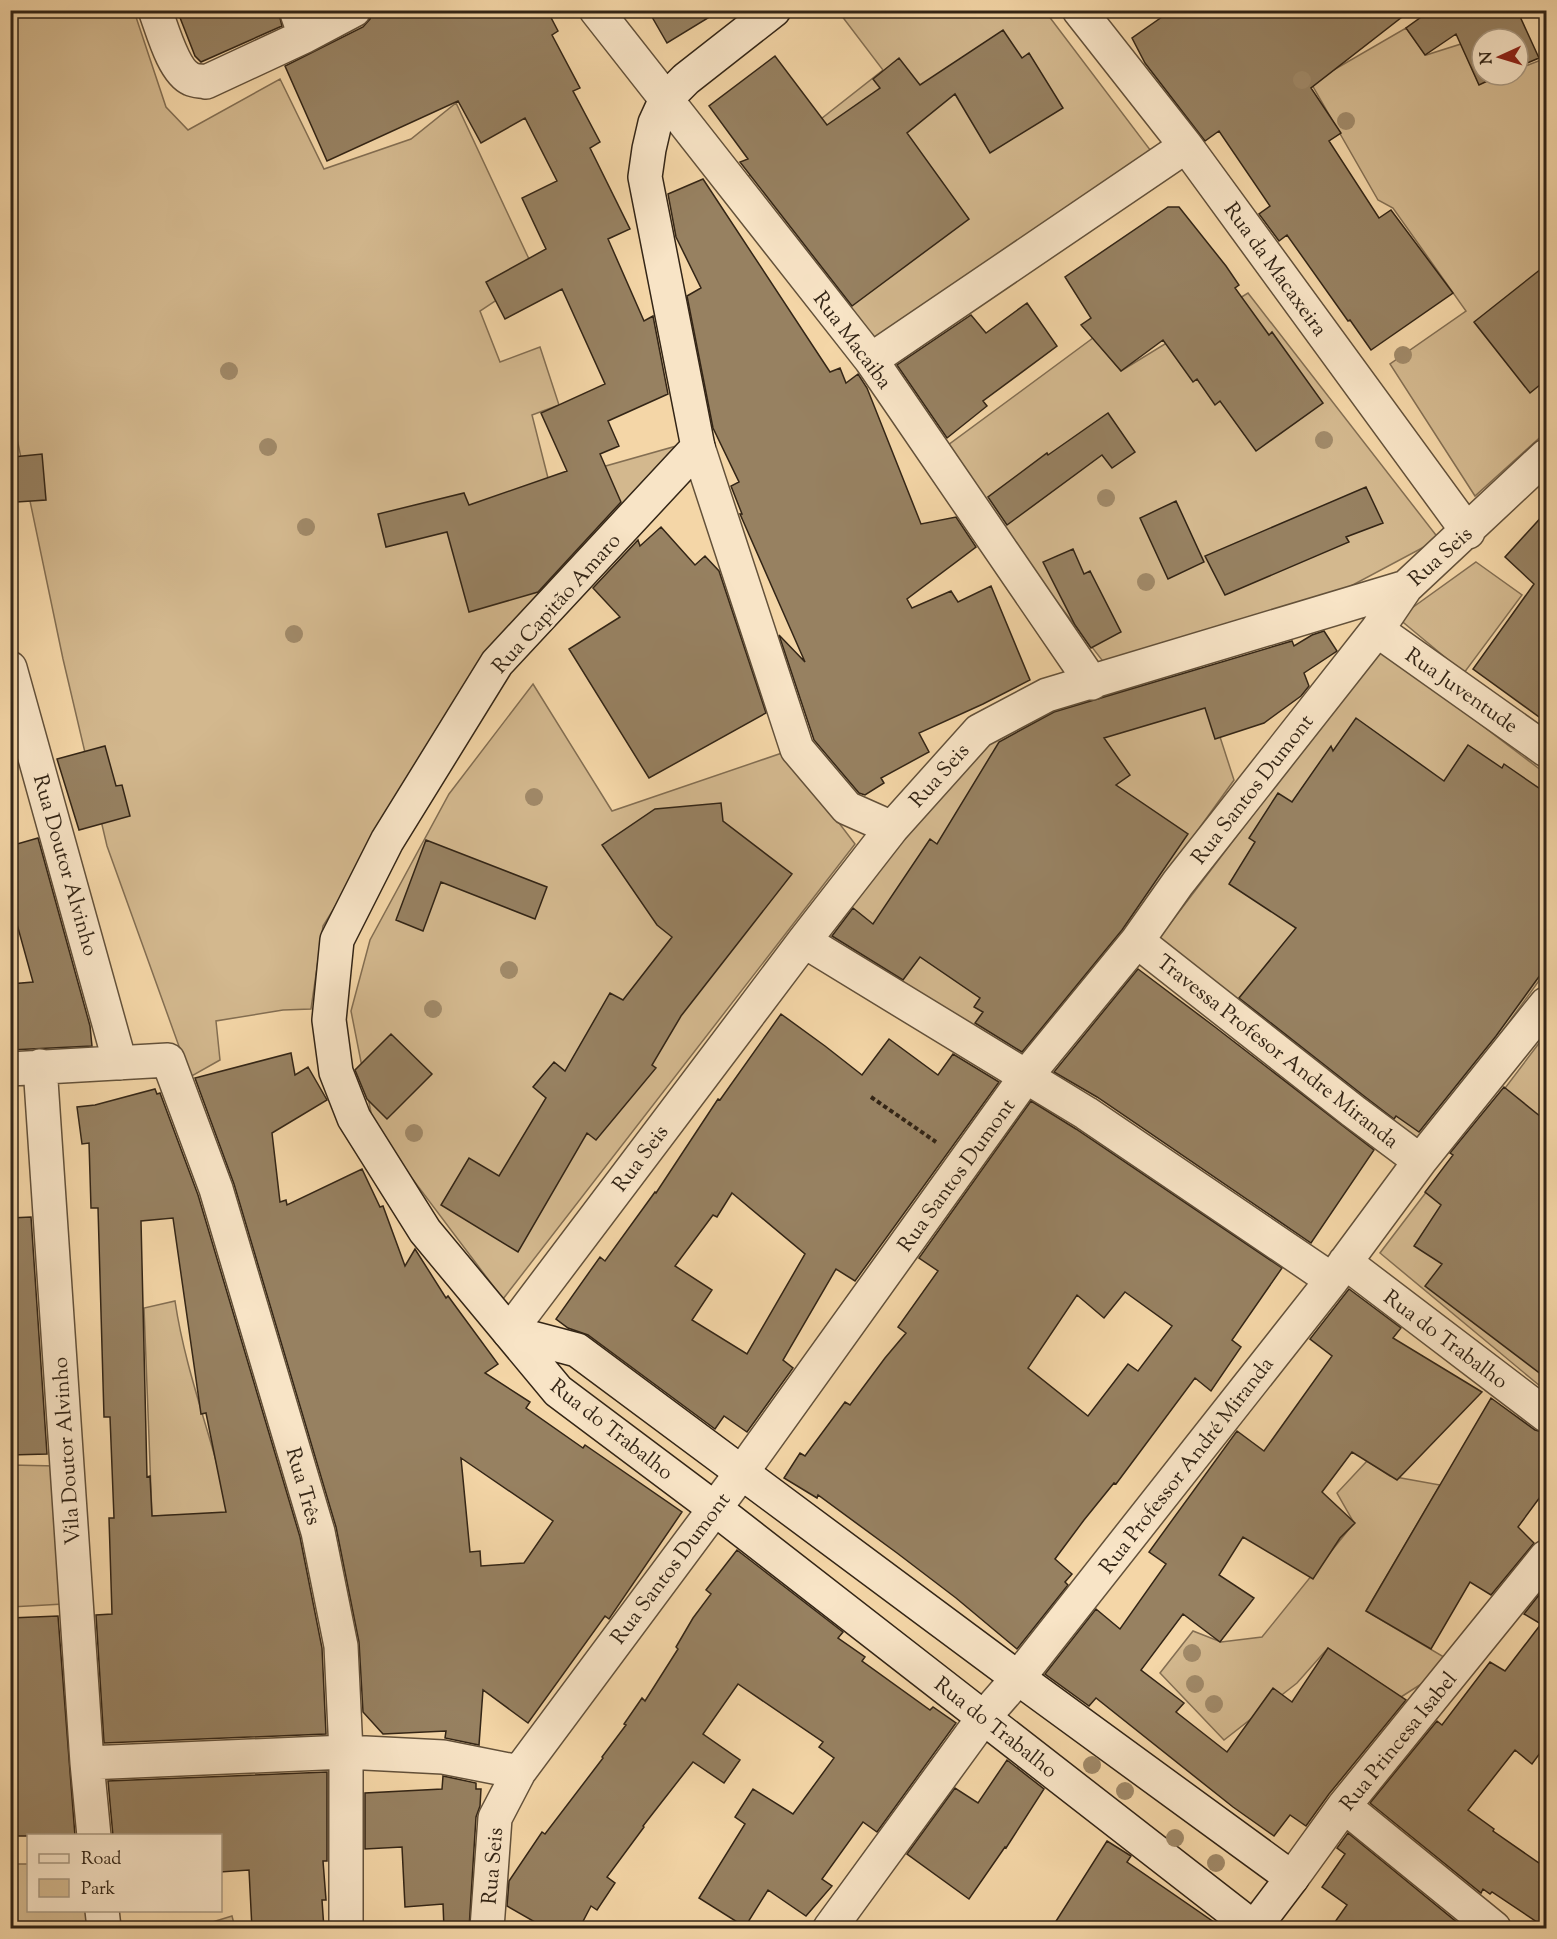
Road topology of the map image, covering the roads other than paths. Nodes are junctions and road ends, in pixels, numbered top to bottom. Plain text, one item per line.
1 (155, 10) edge
2 (354, 10) edge
3 (596, 10) edge
4 (774, 10) edge
5 (1079, 10) edge
6 (301, 23) edge
7 (666, 99) junction
8 (1186, 146) junction
9 (870, 360) junction
10 (698, 447) junction
11 (1546, 456) edge
12 (1468, 532) junction
13 (1406, 587) junction
14 (1377, 630) junction
15 (10, 668) edge
16 (1092, 683) junction
17 (1546, 750) edge
18 (892, 828) junction
19 (804, 941) junction
20 (1137, 941) junction
21 (1546, 1004) edge
22 (120, 1063) junction
23 (26, 1068) edge
24 (1028, 1075) junction
25 (1420, 1161) junction
26 (1339, 1271) junction
27 (509, 1332) junction
28 (1546, 1415) edge
29 (742, 1472) junction
30 (714, 1508) junction
31 (1546, 1557) edge
32 (1018, 1678) junction
33 (984, 1717) junction
34 (346, 1752) junction
35 (87, 1763) junction
36 (519, 1772) junction
37 (1344, 1806) junction
38 (94, 1834) edge
39 (1292, 1878) junction
40 (102, 1912) edge
41 (104, 1929) edge
42 (346, 1929) edge
43 (487, 1929) edge
44 (830, 1929) edge
45 (1254, 1929) edge
46 (1494, 1929) edge

1 - 6 street
2 - 6 street
3 - 7 street, Rua Macaiba
4 - 7 street
5 - 8 street, Rua da Macaxeira
7 - 9 street, Rua Macaiba
7 - 10 street
8 - 9 street
8 - 12 street, Rua da Macaxeira
9 - 16 street, Rua Macaiba
10 - 18 street
10 - 27 street, Rua Capitão Amaro
11 - 12 street, Rua Seis
12 - 13 street, Rua Seis
13 - 14 street, Rua Santos Dumont
13 - 16 street, Rua Seis
14 - 17 street, Rua Juventude
14 - 20 street, Rua Santos Dumont
15 - 22 street, Rua Doutor Alvinho
16 - 18 street, Rua Seis
18 - 19 street, Rua Seis
19 - 24 street, Rua do Trabalho
19 - 27 street, Rua Seis
20 - 24 street, Rua Santos Dumont
20 - 25 street, Travessa Profesor Andre Miranda
21 - 25 street, Rua Professor André Miranda
22 - 23 street
22 - 34 street, Rua Três
23 - 35 street, Vila Doutor Alvinho
24 - 26 street, Rua do Trabalho
24 - 29 street, Rua Santos Dumont
25 - 26 street, Rua Professor André Miranda
26 - 28 street, Rua do Trabalho
26 - 32 street, Rua Professor André Miranda
27 - 29 street, Rua do Trabalho
27 - 30 street, Rua do Trabalho
29 - 30 street, Rua Santos Dumont
29 - 32 street, Rua do Trabalho
30 - 33 street, Rua do Trabalho
30 - 36 street, Rua Santos Dumont
31 - 37 street, Rua Princesa Isabel
32 - 33 street, Rua Professor André Miranda
32 - 39 street, Rua do Trabalho
33 - 44 street, Rua Professor André Miranda
33 - 45 street, Rua do Trabalho
34 - 35 street
34 - 36 street
34 - 42 street, Rua Três
35 - 38 street, Vila Doutor Alvinho
36 - 43 street, Rua Seis
37 - 39 street, Rua Princesa Isabel
37 - 46 street
39 - 45 street, Rua Princesa Isabel
40 - 41 street

